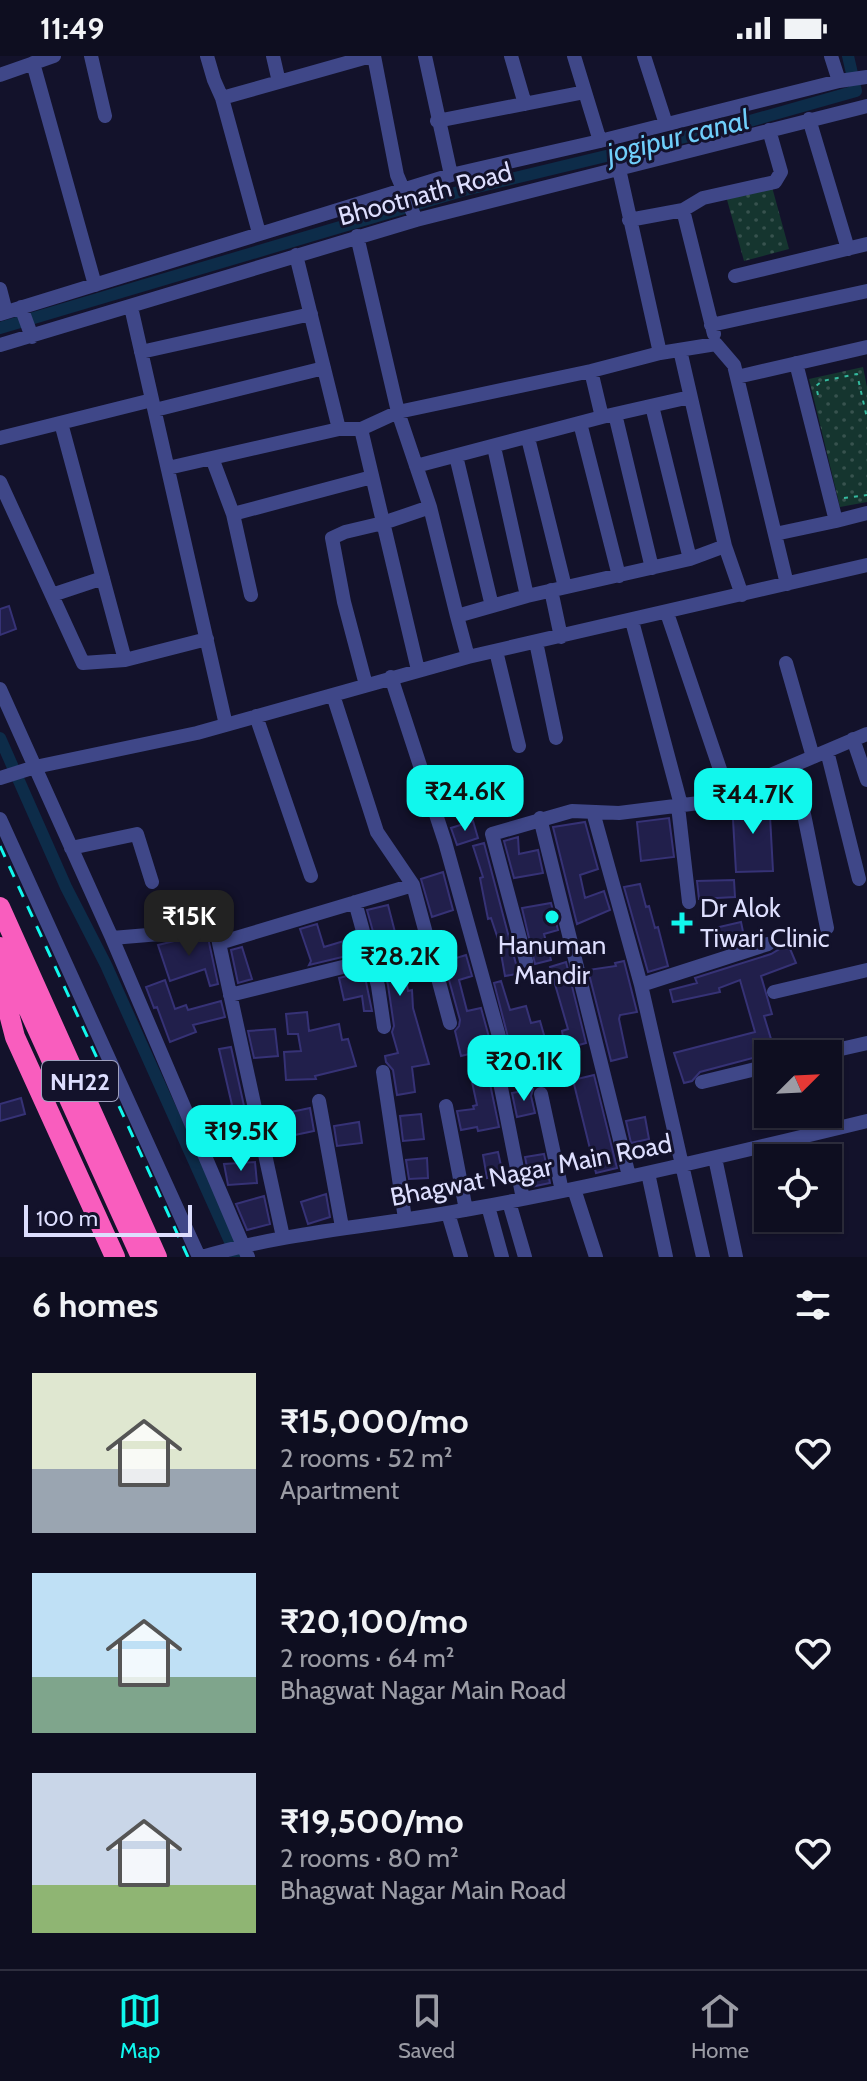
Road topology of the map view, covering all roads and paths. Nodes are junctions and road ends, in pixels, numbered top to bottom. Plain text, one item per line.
1 (54, 56) edge
2 (91, 56) edge
3 (207, 56) edge
4 (273, 56) edge
5 (372, 56) edge
6 (425, 56) edge
7 (511, 56) edge
8 (574, 56) edge
9 (644, 56) edge
10 (831, 56) edge
11 (33, 63) junction
12 (0, 75) edge
13 (867, 77) edge
14 (844, 80) junction
15 (279, 82) junction
16 (585, 92) junction
17 (222, 98) junction
18 (525, 104) junction
19 (867, 106) edge
20 (105, 116) dead end
21 (809, 119) junction
22 (437, 121) junction
23 (666, 124) junction
24 (769, 130) junction
25 (600, 141) junction
26 (619, 169) junction
27 (451, 175) junction
28 (405, 192) junction
29 (683, 210) junction
30 (414, 215) junction
31 (629, 220) junction
32 (259, 233) junction
33 (357, 236) junction
34 (867, 244) edge
35 (848, 249) junction
36 (296, 255) junction
37 (735, 276) dead end
38 (95, 285) junction
39 (0, 289) edge
40 (867, 291) edge
41 (131, 307) junction
42 (12, 311) edge
43 (311, 314) junction
44 (711, 325) junction
45 (30, 334) junction
46 (716, 344) junction
47 (0, 345) edge
48 (867, 348) edge
49 (680, 350) junction
50 (141, 352) junction
51 (660, 353) junction
52 (796, 363) junction
53 (324, 368) junction
54 (591, 371) junction
55 (737, 377) junction
56 (690, 397) junction
57 (820, 401) dead end
58 (154, 405) junction
59 (652, 406) junction
60 (398, 412) junction
61 (608, 416) junction
62 (867, 418) edge
63 (61, 423) junction
64 (580, 423) junction
65 (339, 429) junction
66 (361, 429) junction
67 (0, 438) edge
68 (528, 438) junction
69 (494, 447) junction
70 (456, 456) junction
71 (212, 458) junction
72 (416, 466) junction
73 (168, 468) junction
74 (372, 477) junction
75 (0, 482) edge
76 (840, 494) dead end
77 (867, 495) edge
78 (430, 507) junction
79 (867, 513) edge
80 (233, 514) junction
81 (836, 521) junction
82 (383, 523) junction
83 (775, 534) junction
84 (725, 546) junction
85 (690, 559) junction
86 (867, 565) edge
87 (652, 568) junction
88 (619, 576) junction
89 (103, 578) junction
90 (787, 584) junction
91 (558, 588) junction
92 (52, 595) junction
93 (251, 595) dead end
94 (742, 595) junction
95 (527, 596) junction
96 (492, 606) junction
97 (667, 613) junction
98 (457, 616) junction
99 (632, 621) junction
100 (561, 637) junction
101 (207, 639) junction
102 (536, 642) junction
103 (496, 651) junction
104 (468, 657) junction
105 (125, 660) junction
106 (786, 663) dead end
107 (418, 670) junction
108 (391, 677) junction
109 (366, 685) junction
110 (0, 689) edge
111 (333, 695) junction
112 (256, 716) junction
113 (226, 725) junction
114 (860, 736) edge
115 (556, 738) dead end
116 (519, 746) dead end
117 (827, 751) junction
118 (813, 757) junction
119 (794, 765) junction
120 (32, 768) junction
121 (3, 777) edge
122 (867, 780) edge
123 (728, 793) junction
124 (679, 806) junction
125 (593, 812) junction
126 (540, 818) junction
127 (0, 819) edge
128 (71, 848) junction
129 (311, 876) dead end
130 (859, 879) dead end
131 (152, 882) dead end
132 (413, 885) junction
133 (355, 902) junction
134 (689, 902) dead end
135 (0, 907) edge
136 (827, 928) dead end
137 (112, 938) junction
138 (219, 943) junction
139 (768, 944) dead end
140 (0, 947) edge
141 (371, 960) junction
142 (526, 961) dead end
143 (9, 967) junction
144 (867, 970) edge
145 (641, 985) junction
146 (774, 992) dead end
147 (230, 995) junction
148 (4, 998) edge
149 (450, 1023) dead end
150 (384, 1027) dead end
151 (867, 1043) edge
152 (842, 1049) edge
153 (754, 1069) edge
154 (383, 1072) dead end
155 (702, 1082) dead end
156 (541, 1094) dead end
157 (319, 1101) dead end
158 (446, 1106) dead end
159 (867, 1121) edge
160 (715, 1158) junction
161 (681, 1166) junction
162 (648, 1173) junction
163 (629, 1176) junction
164 (568, 1190) junction
165 (516, 1201) junction
166 (488, 1206) junction
167 (466, 1210) junction
168 (448, 1213) junction
169 (405, 1219) junction
170 (342, 1227) junction
171 (283, 1237) junction
172 (243, 1249) edge
173 (206, 1256) edge
174 (115, 1257) edge
175 (141, 1257) edge
176 (157, 1257) edge
177 (461, 1257) edge
178 (502, 1257) edge
179 (525, 1257) edge
180 (596, 1257) edge
181 (666, 1257) edge
182 (703, 1257) edge
183 (736, 1257) edge

1 - 11 street
2 - 20 street
3 - 17 street
4 - 15 street
5 - 15 street
5 - 28 street
6 - 22 street
7 - 18 street
8 - 16 street
9 - 23 street
10 - 14 street
11 - 12 street
11 - 38 street
13 - 14 street, Bhootnath Road
14 - 23 street, Bhootnath Road
15 - 17 street
16 - 18 street
16 - 25 street
17 - 32 street
18 - 22 street
19 - 21 street, Bhootnath Road
21 - 24 street, Bhootnath Road
21 - 35 street
22 - 27 street
23 - 25 street, Bhootnath Road
24 - 26 street, Bhootnath Road
24 - 29 street
25 - 27 street, Bhootnath Road
26 - 30 street, Bhootnath Road
26 - 31 street
27 - 28 street, Bhootnath Road
28 - 30 street
28 - 32 street, Bhootnath Road
29 - 31 street
29 - 44 street
30 - 33 street, Bhootnath Road
31 - 51 street
32 - 38 street, Bhootnath Road
33 - 36 street, Bhootnath Road
33 - 60 street
34 - 35 street
35 - 37 street
36 - 41 street, Bhootnath Road
36 - 43 street
38 - 42 street, Bhootnath Road
39 - 42 street
40 - 44 street
41 - 45 street, Bhootnath Road
41 - 50 street
42 - 45 street
43 - 50 street
43 - 53 street
44 - 46 street
45 - 47 street, Bhootnath Road
46 - 49 street
46 - 55 street
48 - 52 street
49 - 51 street
49 - 56 street
50 - 58 street
51 - 54 street
52 - 55 street
52 - 81 street
53 - 58 street
53 - 65 street
54 - 60 street
54 - 61 street
55 - 83 street
56 - 59 street
56 - 84 street
57 - 62 path
58 - 63 street
58 - 73 street
59 - 61 street
59 - 85 street
60 - 66 street
60 - 72 street
61 - 64 street
61 - 87 street
63 - 67 street
63 - 89 street
64 - 68 street
64 - 88 street
65 - 66 street
65 - 71 street
66 - 74 street
68 - 69 street
68 - 91 street
69 - 70 street
69 - 95 street
70 - 72 street
70 - 96 street
71 - 73 street
71 - 80 street
72 - 78 street
73 - 101 street
74 - 80 street
74 - 82 street
75 - 92 street
76 - 77 path
78 - 82 street
78 - 98 street
79 - 81 street
80 - 93 street
81 - 83 street
82 - 107 street
82 - 109 street
83 - 90 street
84 - 85 street
84 - 94 street
85 - 87 street
86 - 90 street
87 - 88 street
88 - 91 street
89 - 92 street
89 - 105 street
90 - 94 street
91 - 95 street
91 - 100 street
92 - 105 street
94 - 97 street
95 - 96 street
96 - 98 street
97 - 99 street
97 - 123 street
98 - 104 street
99 - 100 street
99 - 124 street
100 - 102 street
101 - 105 street
101 - 113 street
102 - 103 street
102 - 115 street
103 - 104 street
103 - 116 street
104 - 107 street
106 - 118 street
107 - 108 street
108 - 109 street
108 - 165 street
109 - 111 street
110 - 120 street
111 - 112 street
111 - 132 street
112 - 113 street
112 - 129 street
113 - 120 street
114 - 117 street
114 - 122 street
117 - 118 street
117 - 130 street
118 - 119 street
119 - 123 street
119 - 136 street
120 - 121 street
120 - 128 street
123 - 124 street
124 - 125 street
124 - 134 street
125 - 126 street
125 - 145 street
126 - 142 street
126 - 163 street
127 - 173 street
128 - 131 street
128 - 137 street
132 - 133 street
132 - 149 street
133 - 138 street
133 - 141 street
135 - 176 highway, NH22
137 - 138 street
137 - 172 street
138 - 147 street
139 - 145 street
140 - 143 highway, NH22
141 - 147 street
141 - 150 street
143 - 148 highway, NH22
143 - 175 highway
144 - 146 street
145 - 161 street
147 - 171 street
148 - 174 highway, NH22
151 - 152 street
153 - 155 street
154 - 169 street
156 - 164 street
157 - 170 street
158 - 167 street
159 - 160 street, Bhagwat Nagar Main Road
160 - 161 street, Bhagwat Nagar Main Road
160 - 183 street
161 - 162 street, Bhagwat Nagar Main Road
161 - 182 street
162 - 163 street, Bhagwat Nagar Main Road
162 - 181 street
163 - 164 street, Bhagwat Nagar Main Road
164 - 165 street, Bhagwat Nagar Main Road
164 - 180 street
165 - 166 street, Bhagwat Nagar Main Road
165 - 179 street
166 - 167 street, Bhagwat Nagar Main Road
166 - 178 street
167 - 168 street, Bhagwat Nagar Main Road
168 - 169 street, Bhagwat Nagar Main Road
168 - 177 street
169 - 170 street, Bhagwat Nagar Main Road
170 - 171 street, Bhagwat Nagar Main Road
171 - 172 street, Bhagwat Nagar Main Road
172 - 173 street, Bhagwat Nagar Main Road

